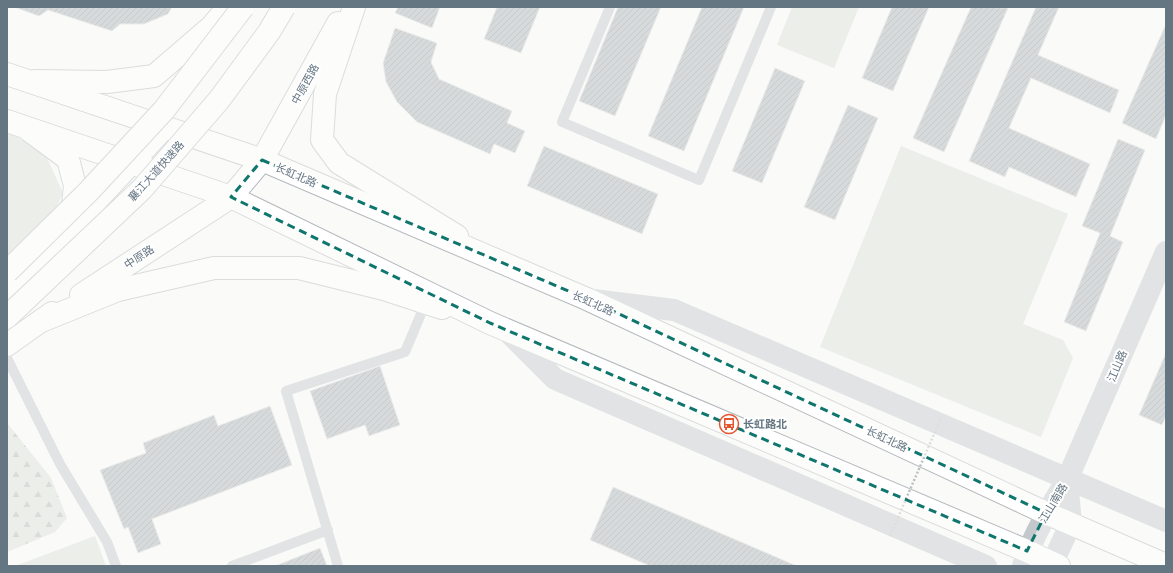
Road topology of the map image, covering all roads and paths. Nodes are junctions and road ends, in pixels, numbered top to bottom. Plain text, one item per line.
1 (228, 7) edge
2 (235, 7) edge
3 (243, 7) edge
4 (284, 7) edge
5 (347, 7) edge
6 (354, 7) edge
7 (610, 7) edge
8 (771, 7) edge
9 (7, 74) edge
10 (30, 81) junction
11 (17, 124) edge
12 (164, 128) junction
13 (262, 160) junction
14 (132, 163) junction
15 (231, 197) junction
16 (1166, 252) edge
17 (501, 264) junction
18 (16, 274) edge
19 (7, 290) edge
20 (588, 299) junction
21 (426, 302) junction
22 (7, 317) edge
23 (39, 322) junction
24 (498, 327) junction
25 (7, 345) edge
26 (7, 358) edge
27 (941, 418) dead end
28 (1068, 480) junction
29 (1046, 513) junction
30 (1166, 521) edge
31 (1071, 523) junction
32 (328, 530) junction
33 (890, 536) dead end
34 (1025, 558) edge
35 (1054, 565) edge
36 (1166, 565) edge
37 (116, 566) edge
38 (232, 566) edge
39 (338, 566) edge
40 (986, 566) edge

1 - 10 main road
2 - 12 main road
3 - 18 main road, bridge
4 - 22 main road, 襄江大道快速路, bridge
5 - 13 main road, 中原西路
6 - 17 main road
7 - 8 lane
9 - 10 main road, 长虹北路
10 - 12 main road, 长虹北路
11 - 14 main road
11 - 18 main road
12 - 13 main road, 长虹北路
12 - 14 main road
13 - 15 main road, 中原路
13 - 17 main road, 长虹北路
14 - 15 main road
14 - 18 main road
15 - 23 main road, 中原路
15 - 24 main road
16 - 28 street, 江山路
17 - 20 main road, 长虹北路
18 - 19 main road
20 - 28 street
20 - 29 main road, 长虹北路
21 - 23 main road
21 - 24 main road
21 - 32 lane
23 - 25 main road, 中原路
24 - 34 main road
24 - 40 street
26 - 37 lane
27 - 33 path, bridge
28 - 29 street, 江山南路
28 - 30 street
28 - 31 street, 江山南路
29 - 31 main road, 长虹北路
29 - 34 street, 江山南路
31 - 35 street, 江山南路
31 - 36 main road, 长虹北路
32 - 38 lane
32 - 39 lane
34 - 35 main road

